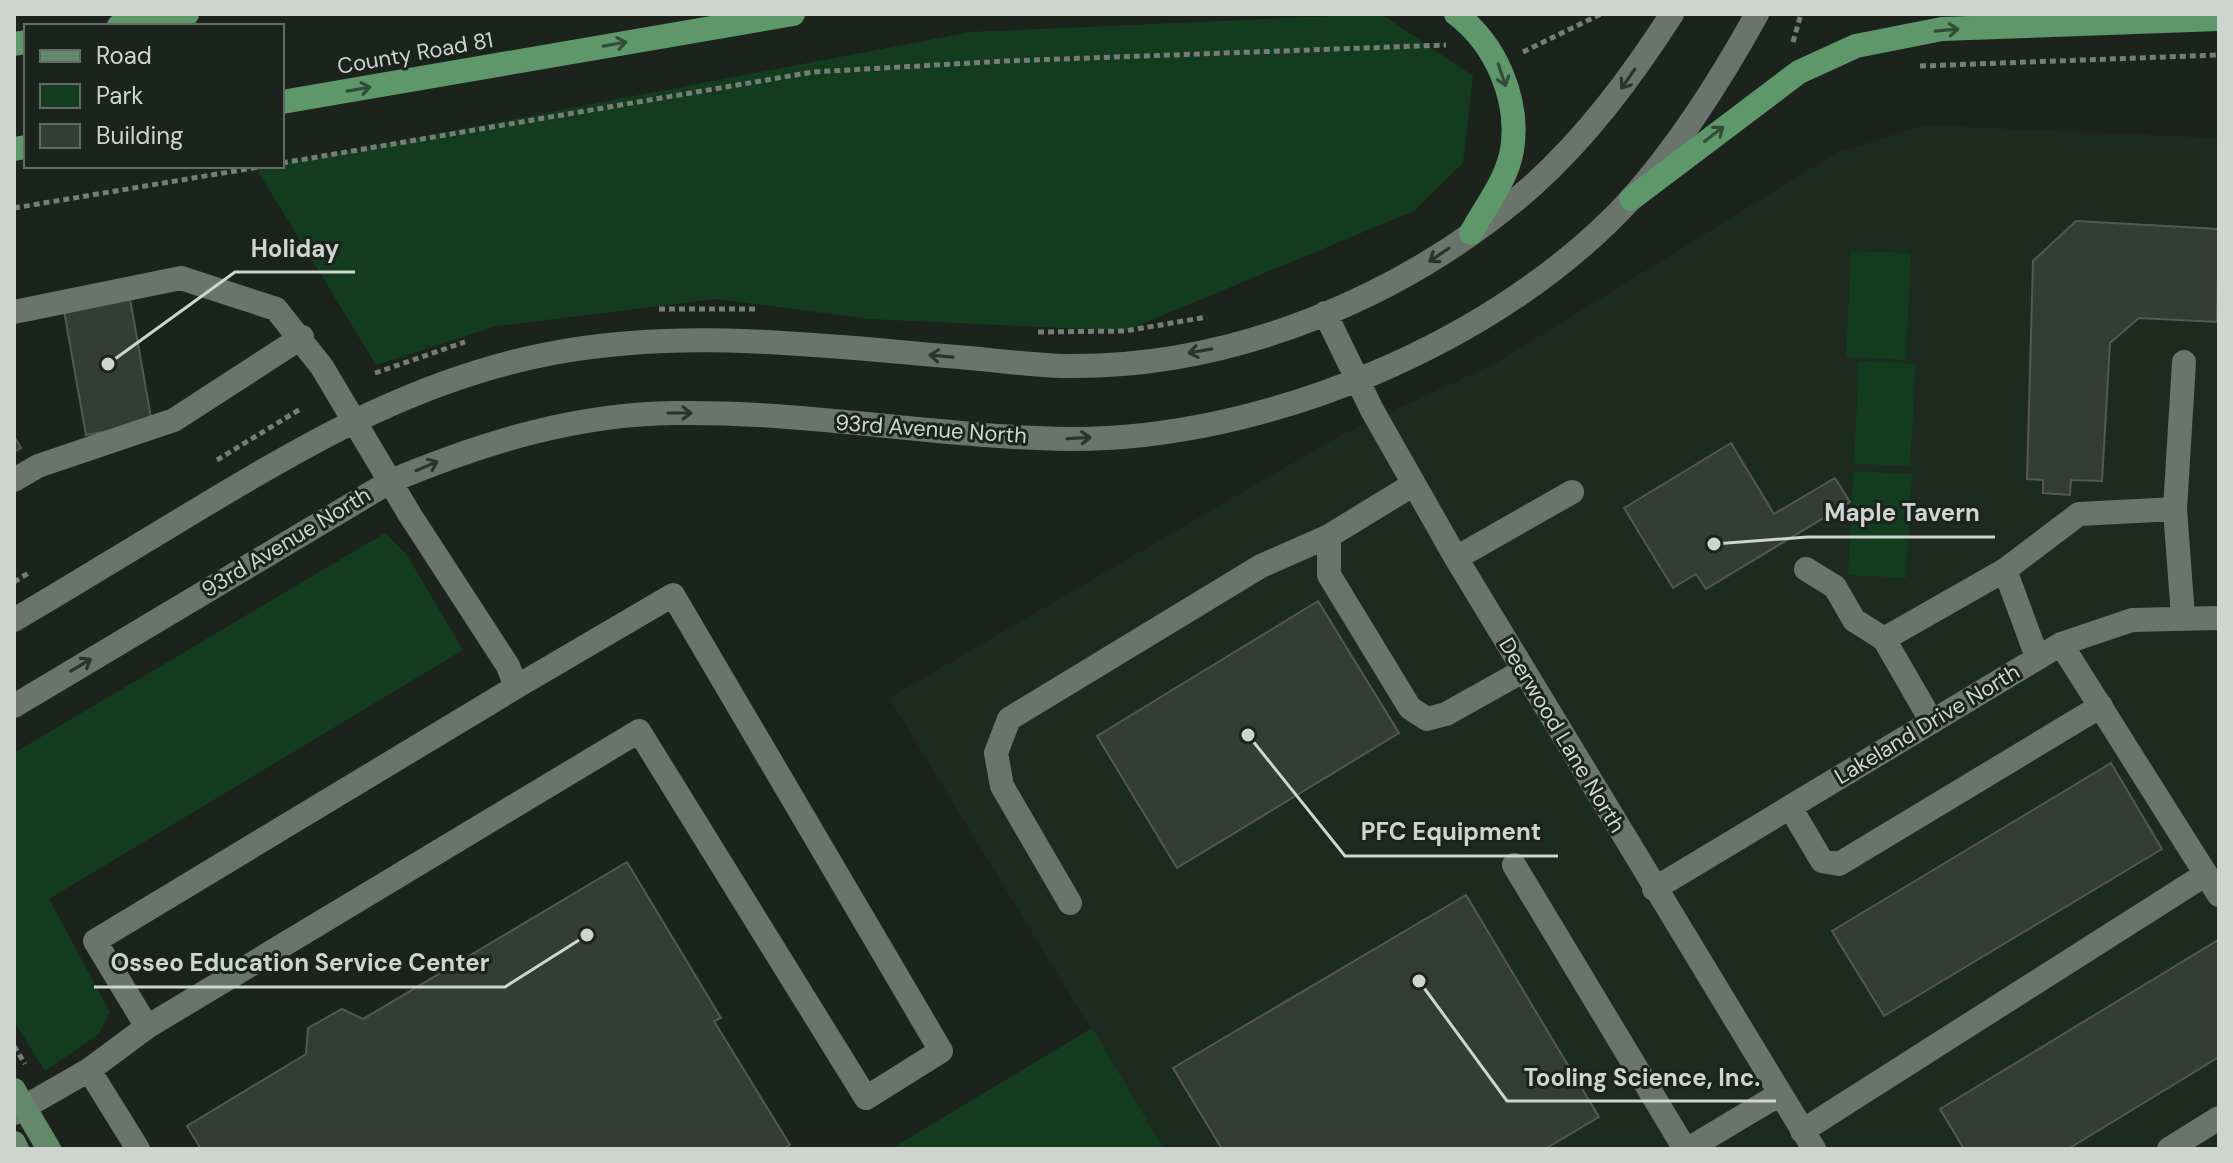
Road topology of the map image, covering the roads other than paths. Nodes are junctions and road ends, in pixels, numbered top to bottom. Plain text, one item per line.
1 (187, 14) edge
2 (793, 14) edge
3 (1456, 14) edge
4 (1672, 14) edge
5 (1757, 14) edge
6 (2219, 19) edge
7 (130, 24) edge
8 (284, 102) edge
9 (1631, 199) junction
10 (1471, 233) junction
11 (14, 312) edge
12 (1325, 313) junction
13 (302, 337) junction
14 (2184, 362) dead end
15 (1358, 381) junction
16 (355, 419) junction
17 (14, 480) edge
18 (391, 481) junction
19 (1414, 484) junction
20 (1572, 492) dead end
21 (2175, 509) junction
22 (1329, 536) junction
23 (1456, 558) junction
24 (1806, 569) dead end
25 (2005, 570) junction
26 (2183, 617) junction
27 (2219, 618) edge
28 (14, 620) edge
29 (1884, 639) junction
30 (2061, 644) junction
31 (2037, 657) junction
32 (1523, 671) junction
33 (516, 687) junction
34 (14, 706) edge
35 (2101, 706) junction
36 (1932, 722) junction
37 (1790, 807) junction
38 (1514, 865) dead end
39 (2206, 874) junction
40 (1654, 889) junction
41 (2219, 895) edge
42 (1070, 903) dead end
43 (147, 1027) junction
44 (89, 1070) junction
45 (1780, 1094) junction
46 (17, 1103) edge
47 (2219, 1118) edge
48 (1808, 1140) edge
49 (14, 1143) edge
50 (17, 1149) edge
51 (49, 1149) edge
52 (138, 1149) edge
53 (1686, 1149) edge
54 (2169, 1149) edge

1 - 7 highway
8 -> 2 highway, County Road 81
3 -> 10 highway
4 -> 10 street
5 - 9 street, 93rd Avenue North
9 -> 6 highway
9 - 15 street, 93rd Avenue North
10 -> 12 street
11 - 13 street
12 - 15 street, Deerwood Lane North
12 -> 16 street
13 - 16 street
13 - 17 street
14 - 21 street
18 -> 15 street, 93rd Avenue North
15 - 19 street, Deerwood Lane North
16 - 18 street
16 - 28 street
18 - 33 street
34 -> 18 street, 93rd Avenue North
19 - 22 street
19 - 23 street, Deerwood Lane North
20 - 23 street
21 - 25 street
21 - 26 street
22 - 32 street
22 - 42 street
23 - 32 street, Deerwood Lane North
24 - 29 street
25 - 29 street
25 - 31 street
26 - 27 street, Lakeland Drive North
26 - 30 street, Lakeland Drive North
29 - 36 street
30 - 31 street, Lakeland Drive North
30 - 35 street
31 - 36 street, Lakeland Drive North
32 - 40 street, Deerwood Lane North
33 - 43 street
33 - 43 street
35 - 37 street
35 - 39 street
36 - 37 street, Lakeland Drive North
37 - 40 street, Lakeland Drive North
38 - 53 street
39 - 41 street
39 - 48 street
40 - 45 street, Deerwood Lane North
43 - 44 street
44 - 46 street
44 - 52 street
45 - 48 street, Deerwood Lane North
45 - 53 street
46 - 51 main road
47 - 54 street
49 - 50 main road

